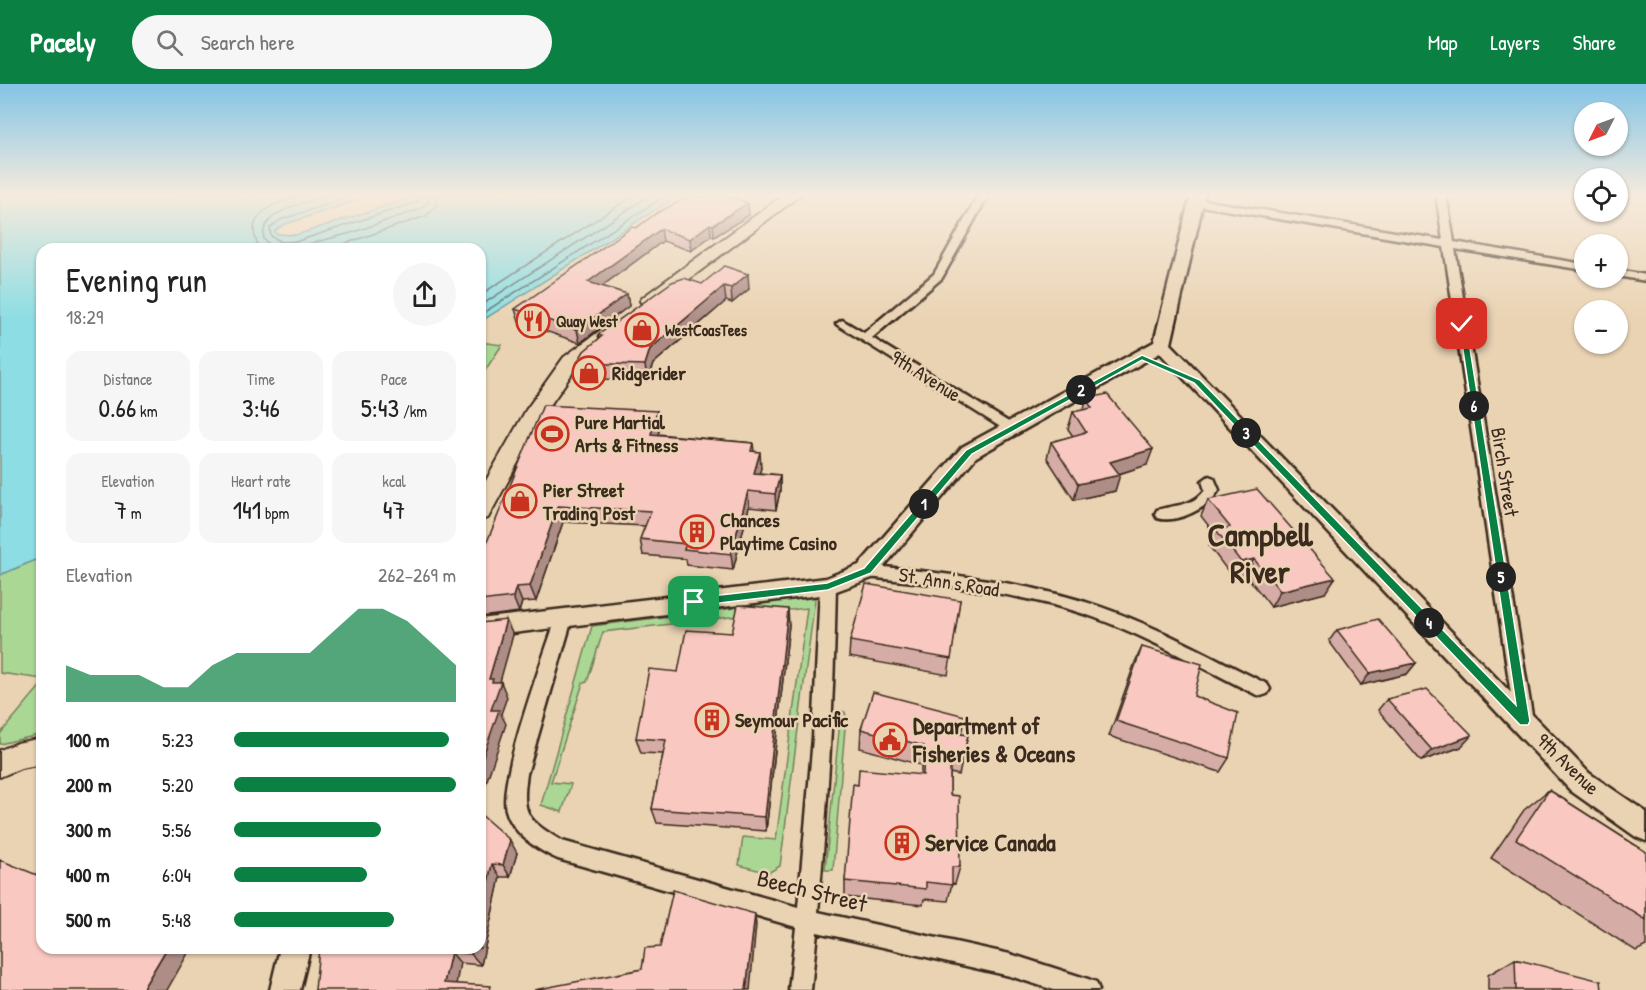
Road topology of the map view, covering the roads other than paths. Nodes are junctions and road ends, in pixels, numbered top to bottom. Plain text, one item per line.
1 (737, 236) edge
2 (960, 236) edge
3 (1188, 236) edge
4 (1402, 236) edge
5 (1448, 236) edge
6 (1449, 245) junction
7 (1574, 265) edge
8 (1628, 275) edge
9 (1646, 278) edge
10 (842, 324) dead end
11 (865, 338) junction
12 (1162, 345) junction
13 (1142, 357) junction
14 (1197, 381) junction
15 (1010, 429) junction
16 (1209, 481) dead end
17 (486, 501) edge
18 (1162, 514) dead end
19 (867, 571) junction
20 (828, 586) junction
21 (564, 619) junction
22 (486, 627) edge
23 (1261, 689) dead end
24 (1524, 721) junction
25 (36, 752) edge
26 (0, 764) edge
27 (1646, 828) edge
28 (808, 920) junction
29 (294, 954) edge
30 (285, 990) edge
31 (800, 990) edge
32 (1088, 990) edge

1 - 17 main road
2 - 11 street
3 - 12 street
4 - 6 street
5 - 6 street, Birch Street
6 - 7 street
6 - 24 street, Birch Street
8 - 9 street
10 - 11 street, 9th Avenue
11 - 15 street, 9th Avenue
12 - 13 street
12 - 14 street, 9th Avenue
13 - 14 street, 9th Avenue
13 - 15 street
14 - 24 street, 9th Avenue
15 - 19 street
16 - 18 street
19 - 20 street, St. Ann's Road
19 - 23 street, St. Ann's Road
20 - 21 street, St. Ann's Road
20 - 28 street
21 - 22 street, St. Ann's Road
21 - 28 street, Beech Street
24 - 27 street, 9th Avenue
25 - 26 main road
28 - 31 street
28 - 32 street, Beech Street
29 - 30 street

